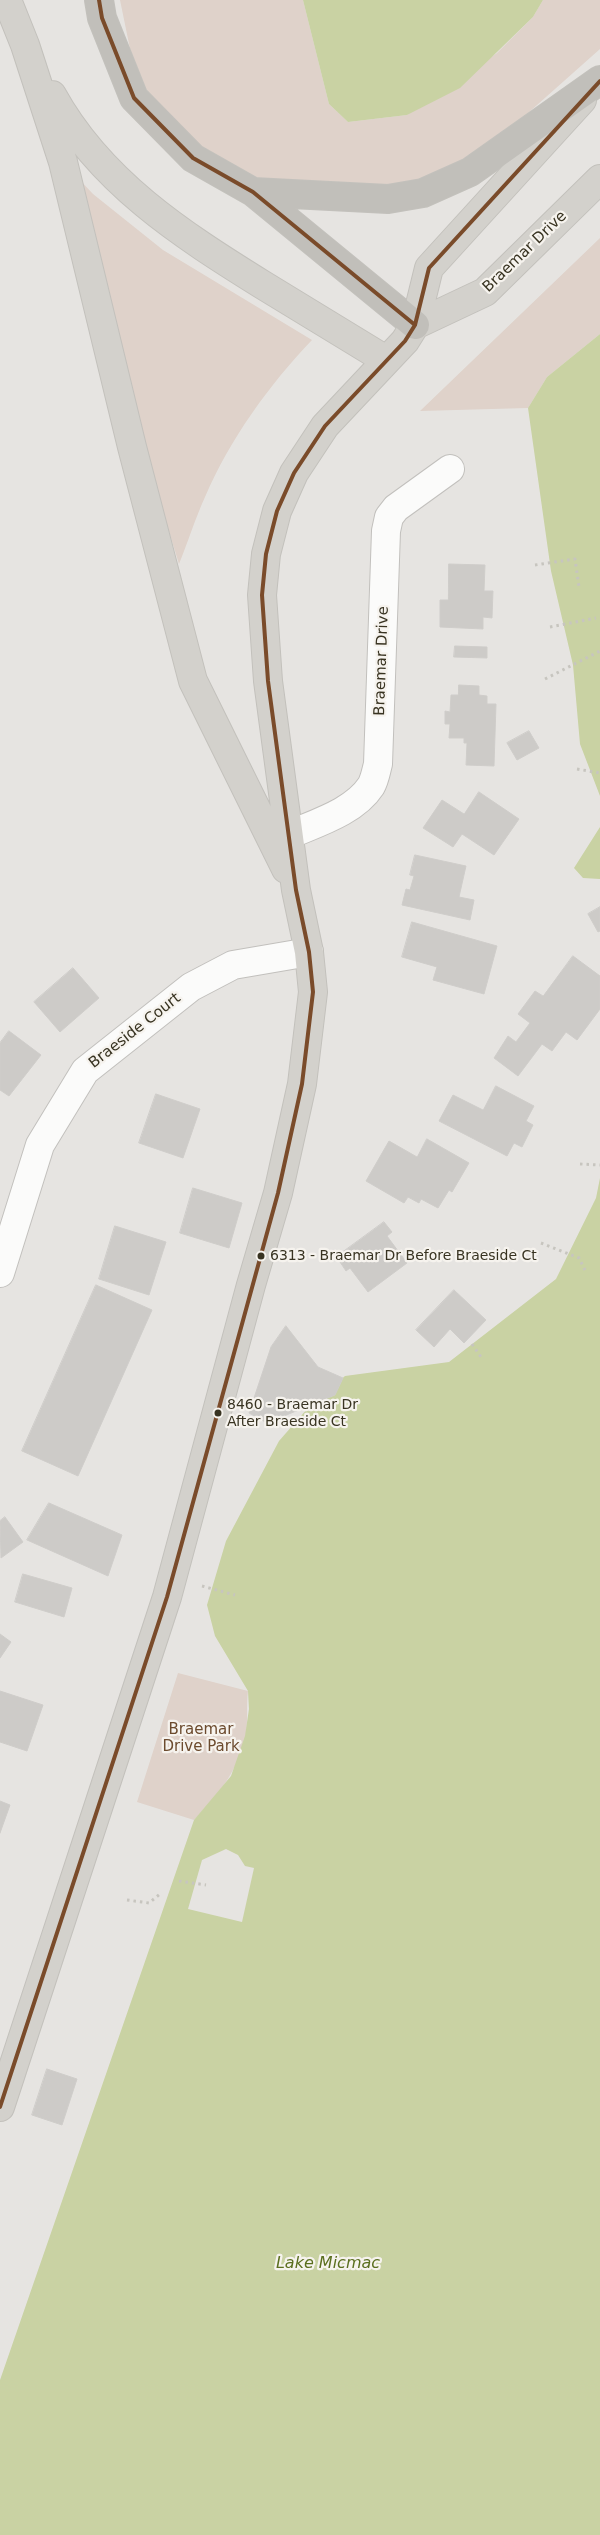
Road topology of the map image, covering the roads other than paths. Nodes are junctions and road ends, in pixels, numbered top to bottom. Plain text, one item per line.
1 (7, 0) edge
2 (99, 0) edge
3 (25, 45) junction
4 (600, 80) edge
5 (600, 180) edge
6 (252, 192) junction
7 (415, 325) junction
8 (386, 360) junction
9 (450, 469) dead end
10 (289, 835) junction
11 (296, 890) junction
12 (309, 952) junction
13 (0, 1273) edge
14 (0, 2107) edge

1 - 3 main road
2 - 6 highway
3 - 8 main road
3 - 11 main road
4 - 6 highway
4 - 7 main road, Braemar Drive
5 - 7 main road, Braemar Drive
6 - 7 highway
7 - 8 main road, Braemar Drive
8 - 10 main road, Braemar Drive
9 - 10 street, Braemar Drive
10 - 11 main road, Braemar Drive
11 - 12 main road, Braemar Drive
12 - 13 street, Braeside Court
12 - 14 main road, Braemar Drive

